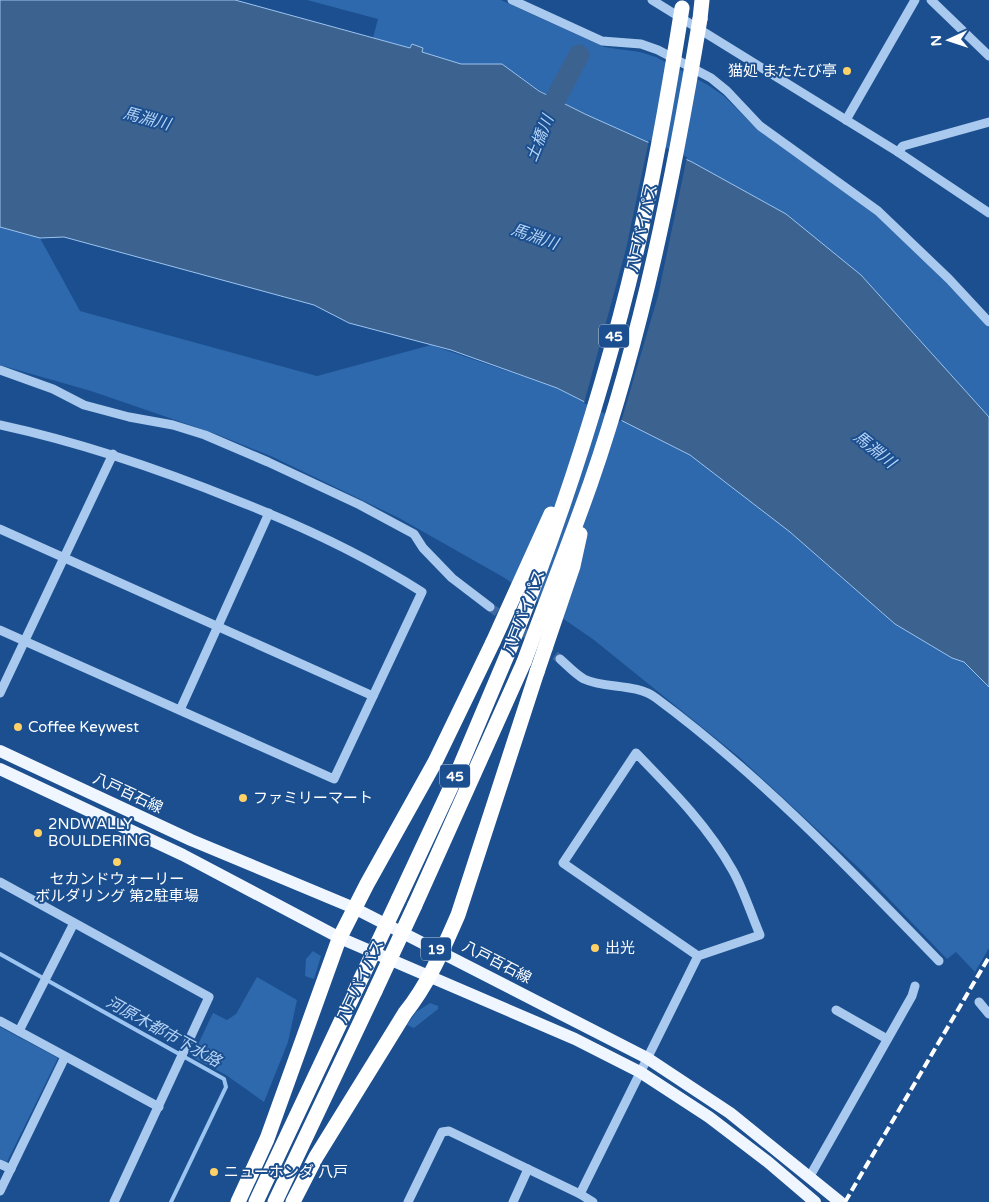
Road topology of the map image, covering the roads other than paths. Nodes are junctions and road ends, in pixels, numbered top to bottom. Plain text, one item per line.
1 (512, 0) edge
2 (652, 0) edge
3 (702, 0) edge
4 (915, 0) edge
5 (931, 0) edge
6 (683, 4) edge
7 (989, 56) edge
8 (846, 120) junction
9 (989, 122) edge
10 (898, 152) junction
11 (989, 213) edge
12 (989, 322) edge
13 (0, 370) edge
14 (0, 425) edge
15 (582, 447) junction
16 (113, 454) junction
17 (592, 481) junction
18 (269, 513) junction
19 (0, 529) edge
20 (63, 557) junction
21 (490, 607) tunnel mouth
22 (218, 626) junction
23 (0, 630) edge
24 (24, 641) junction
25 (560, 659) tunnel mouth
26 (0, 693) edge
27 (373, 696) junction
28 (180, 710) junction
29 (0, 751) edge
30 (0, 769) edge
31 (0, 882) edge
32 (354, 908) junction
33 (74, 923) junction
34 (340, 938) junction
35 (442, 952) junction
36 (698, 956) junction
37 (939, 961) dead end
38 (430, 975) junction
39 (915, 986) dead end
40 (979, 1002) dead end
41 (836, 1010) dead end
42 (989, 1014) edge
43 (0, 1021) edge
44 (19, 1031) junction
45 (886, 1039) junction
46 (65, 1057) junction
47 (647, 1058) junction
48 (640, 1072) junction
49 (159, 1107) junction
50 (0, 1164) edge
51 (11, 1169) junction
52 (528, 1169) junction
53 (810, 1176) junction
54 (0, 1191) edge
55 (580, 1194) junction
56 (114, 1202) edge
57 (238, 1202) edge
58 (256, 1202) edge
59 (275, 1202) edge
60 (293, 1202) edge
61 (408, 1202) edge
62 (513, 1202) edge
63 (593, 1202) edge
64 (815, 1202) edge
65 (840, 1202) edge

1 - 12 street
2 - 8 street
3 - 17 highway, 八戸バイパス / 45, bridge
4 - 8 street
5 - 7 street
6 - 15 highway, 八戸バイパス / 45, bridge
8 - 10 street
9 - 10 street
10 - 11 street
13 - 21 street
14 - 16 street
15 - 32 highway, bridge
15 - 58 highway, 八戸バイパス / 45, bridge
16 - 18 street
16 - 20 street
17 - 35 highway, bridge
17 - 59 highway, 八戸バイパス / 45, bridge
18 - 22 street
18 - 27 street
19 - 20 street
20 - 22 street
20 - 24 street
22 - 27 street
22 - 28 street
23 - 24 street
24 - 26 street
24 - 28 street
25 - 37 street
27 - 28 street
29 - 32 main road, 八戸百石線 / 19
30 - 34 main road, 19
31 - 33 street
32 - 34 highway
32 - 35 main road, 八戸百石線 / 19
33 - 44 street
33 - 49 street
34 - 38 main road, 19
34 - 57 highway
35 - 38 highway
35 - 47 main road, 八戸百石線 / 19
36 - 36 street
36 - 47 street
38 - 48 main road, 19
38 - 60 highway
39 - 45 street
40 - 42 street
41 - 45 street
43 - 44 street
44 - 46 street
45 - 53 street
46 - 49 street
46 - 51 street
47 - 48 street
47 - 53 main road, 八戸百石線 / 19
48 - 55 street
48 - 64 main road, 19
49 - 56 street
50 - 51 street
51 - 54 street
52 - 55 street
52 - 61 street
52 - 62 street
53 - 65 main road, 八戸百石線 / 19
55 - 63 street

